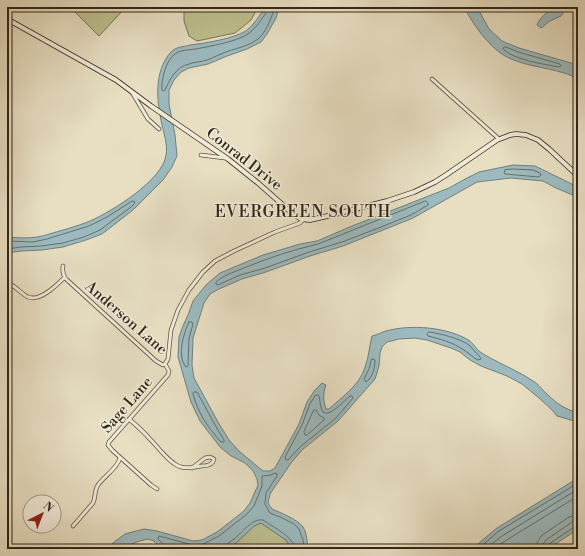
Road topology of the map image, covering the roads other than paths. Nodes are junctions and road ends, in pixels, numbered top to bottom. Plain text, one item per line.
1 (7, 19) edge
2 (432, 79) dead end
3 (125, 86) junction
4 (160, 129) dead end
5 (499, 139) junction
6 (201, 155) dead end
7 (231, 161) junction
8 (578, 176) edge
9 (303, 220) junction
10 (63, 266) dead end
11 (65, 277) junction
12 (7, 283) edge
13 (165, 364) junction
14 (129, 419) junction
15 (120, 458) junction
16 (192, 468) junction
17 (157, 489) dead end
18 (73, 526) dead end

1 - 3 main road, Conrad Drive
2 - 5 street
3 - 4 street
3 - 7 main road, Conrad Drive
5 - 8 main road
5 - 9 main road
6 - 7 street
7 - 9 main road, Conrad Drive
9 - 13 street, Anderson Lane
10 - 11 street, Anderson Lane
11 - 12 street
11 - 13 street, Anderson Lane
13 - 14 street, Sage Lane
14 - 15 street, Sage Lane
14 - 16 street
15 - 17 street, Sage Lane
15 - 18 street
16 - 16 street

